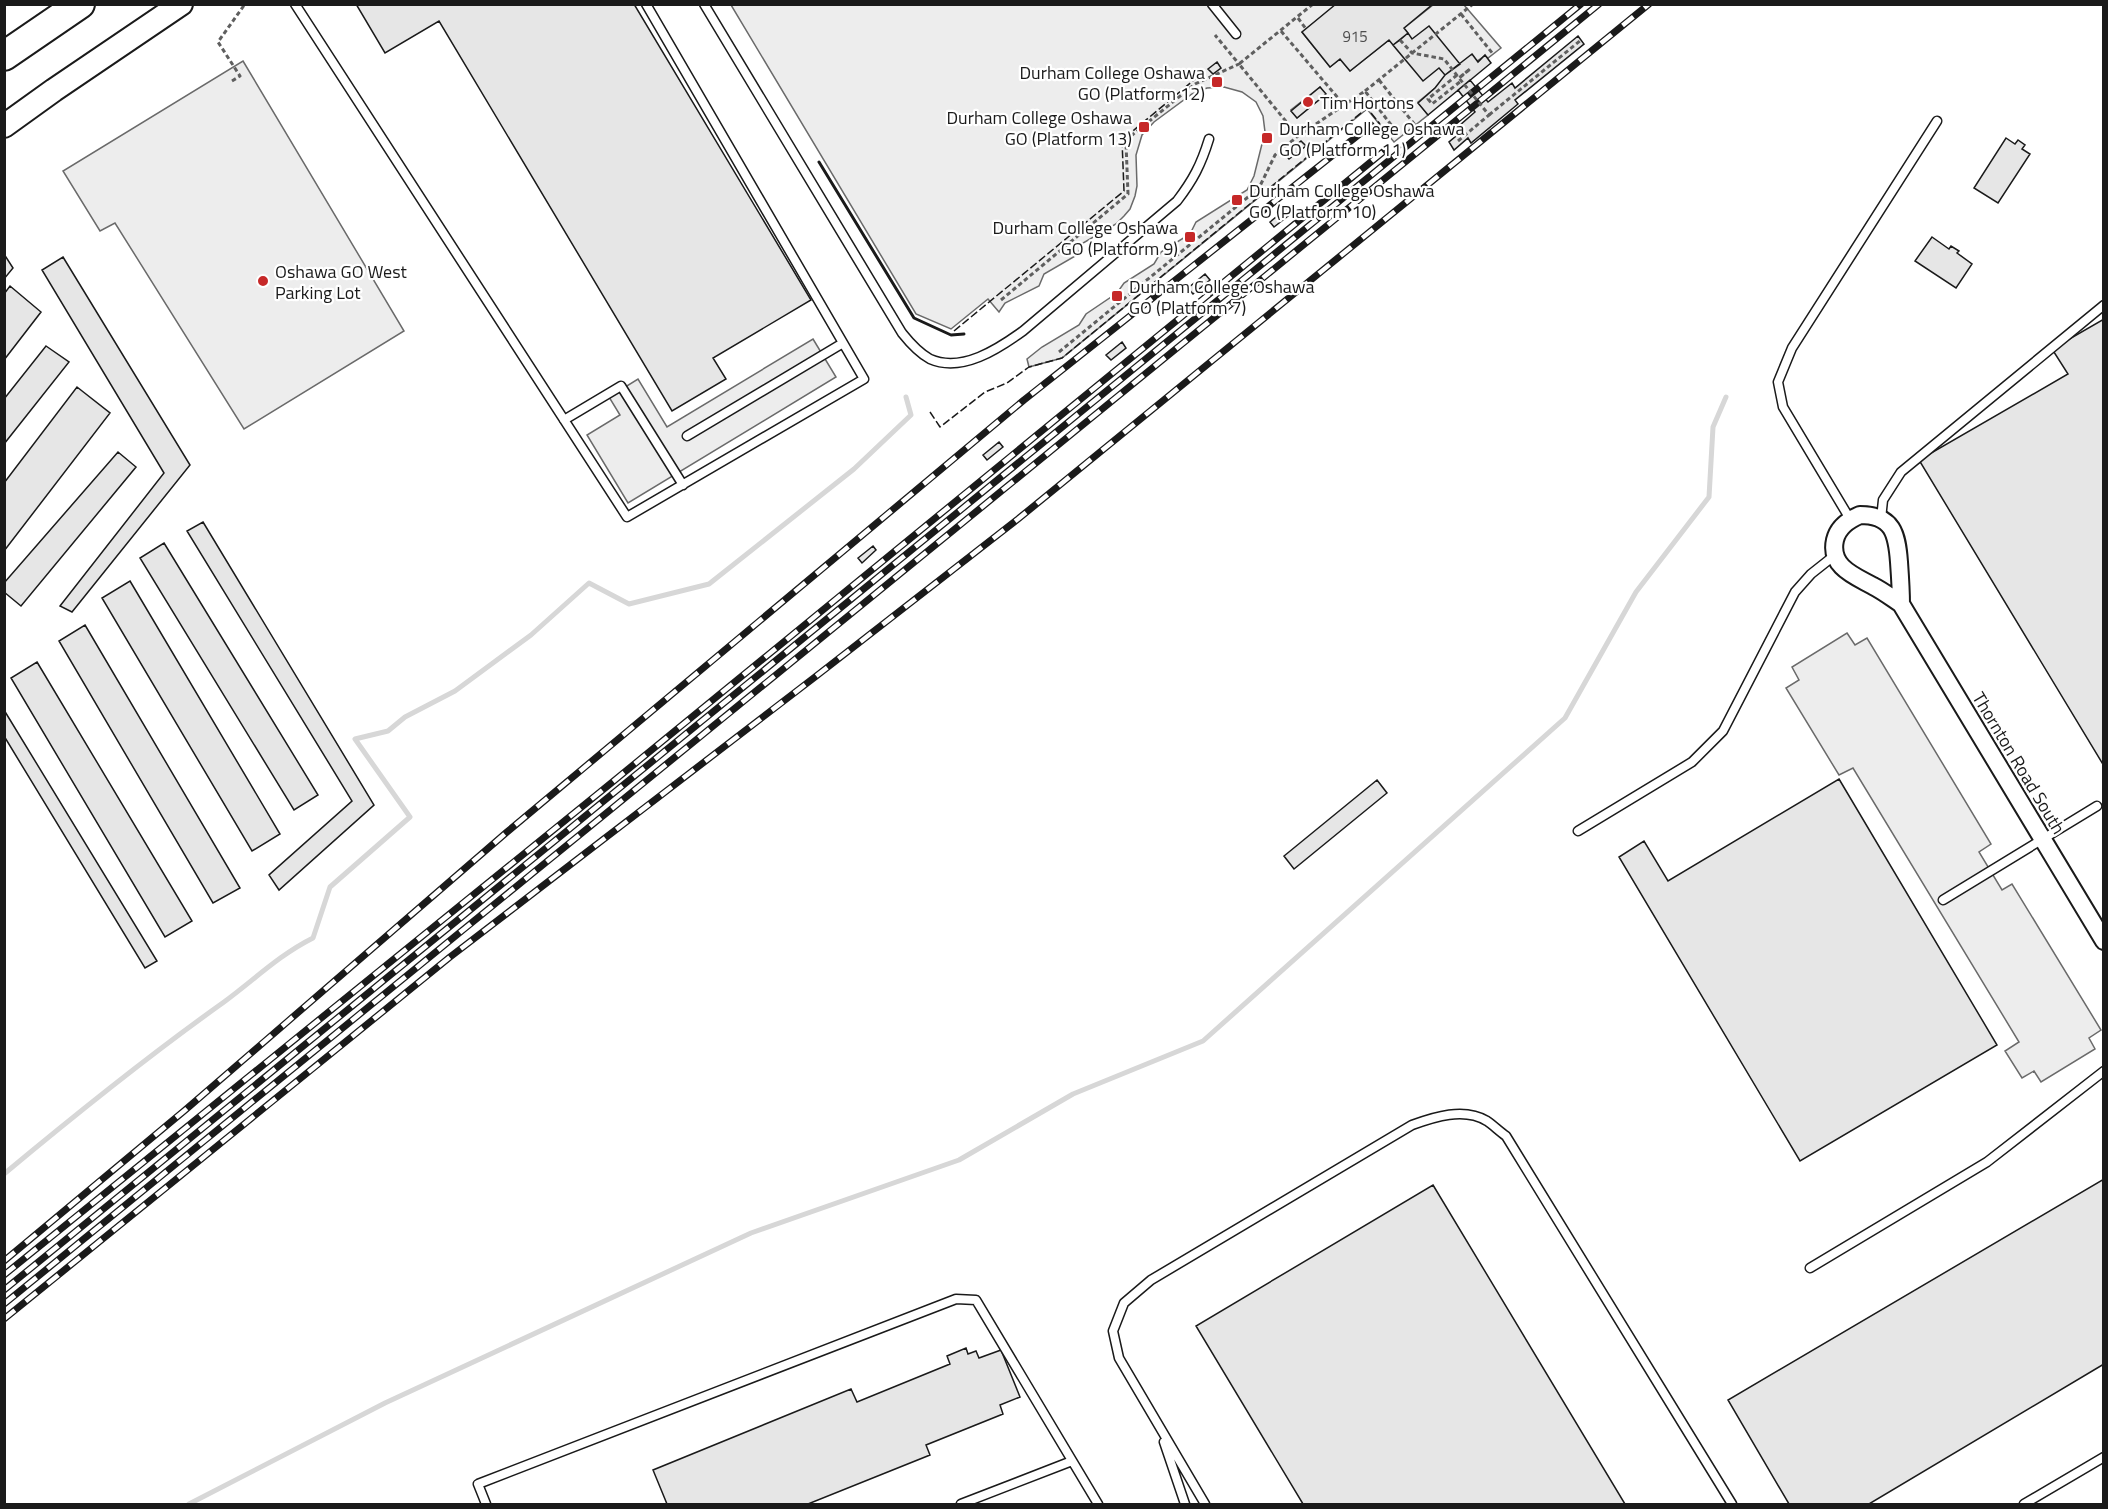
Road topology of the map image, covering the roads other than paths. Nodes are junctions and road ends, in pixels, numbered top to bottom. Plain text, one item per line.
1 (80, 4) edge
2 (181, 4) edge
3 (295, 4) edge
4 (646, 4) edge
5 (704, 4) edge
6 (1212, 4) edge
7 (1236, 34) dead end
8 (4, 56) edge
9 (1936, 121) dead end
10 (4, 126) edge
11 (1209, 139) dead end
12 (2103, 305) edge
13 (843, 343) junction
14 (564, 420) junction
15 (687, 436) dead end
16 (683, 484) junction
17 (1850, 519) junction
18 (1881, 519) junction
19 (1834, 555) junction
20 (1901, 604) junction
21 (2097, 807) dead end
22 (1578, 831) dead end
23 (2043, 840) junction
24 (1943, 900) dead end
25 (2103, 941) edge
26 (2103, 1071) edge
27 (1810, 1268) dead end
28 (1158, 1426) junction
29 (2103, 1457) edge
30 (1072, 1461) junction
31 (486, 1504) edge
32 (961, 1504) edge
33 (1098, 1504) edge
34 (1185, 1504) edge
35 (1205, 1504) edge
36 (1732, 1504) edge
37 (2024, 1504) edge

1 - 8 highway
2 - 10 main road
3 - 14 lane
4 - 13 lane
5 - 11 lane
6 - 7 lane
9 - 17 lane
12 - 18 lane
13 - 15 lane
13 - 16 lane
14 - 16 lane
14 - 16 lane
17 - 18 street
17 - 19 street
18 - 20 street, Thornton Road South
19 - 20 street, Thornton Road South
19 - 22 lane
20 - 23 street, Thornton Road South
21 - 23 lane
23 - 24 lane
23 - 25 street, Thornton Road South
26 - 27 lane
28 - 34 lane
28 - 35 lane
28 - 36 lane
29 - 37 lane
30 - 31 lane
30 - 32 lane
30 - 33 lane

